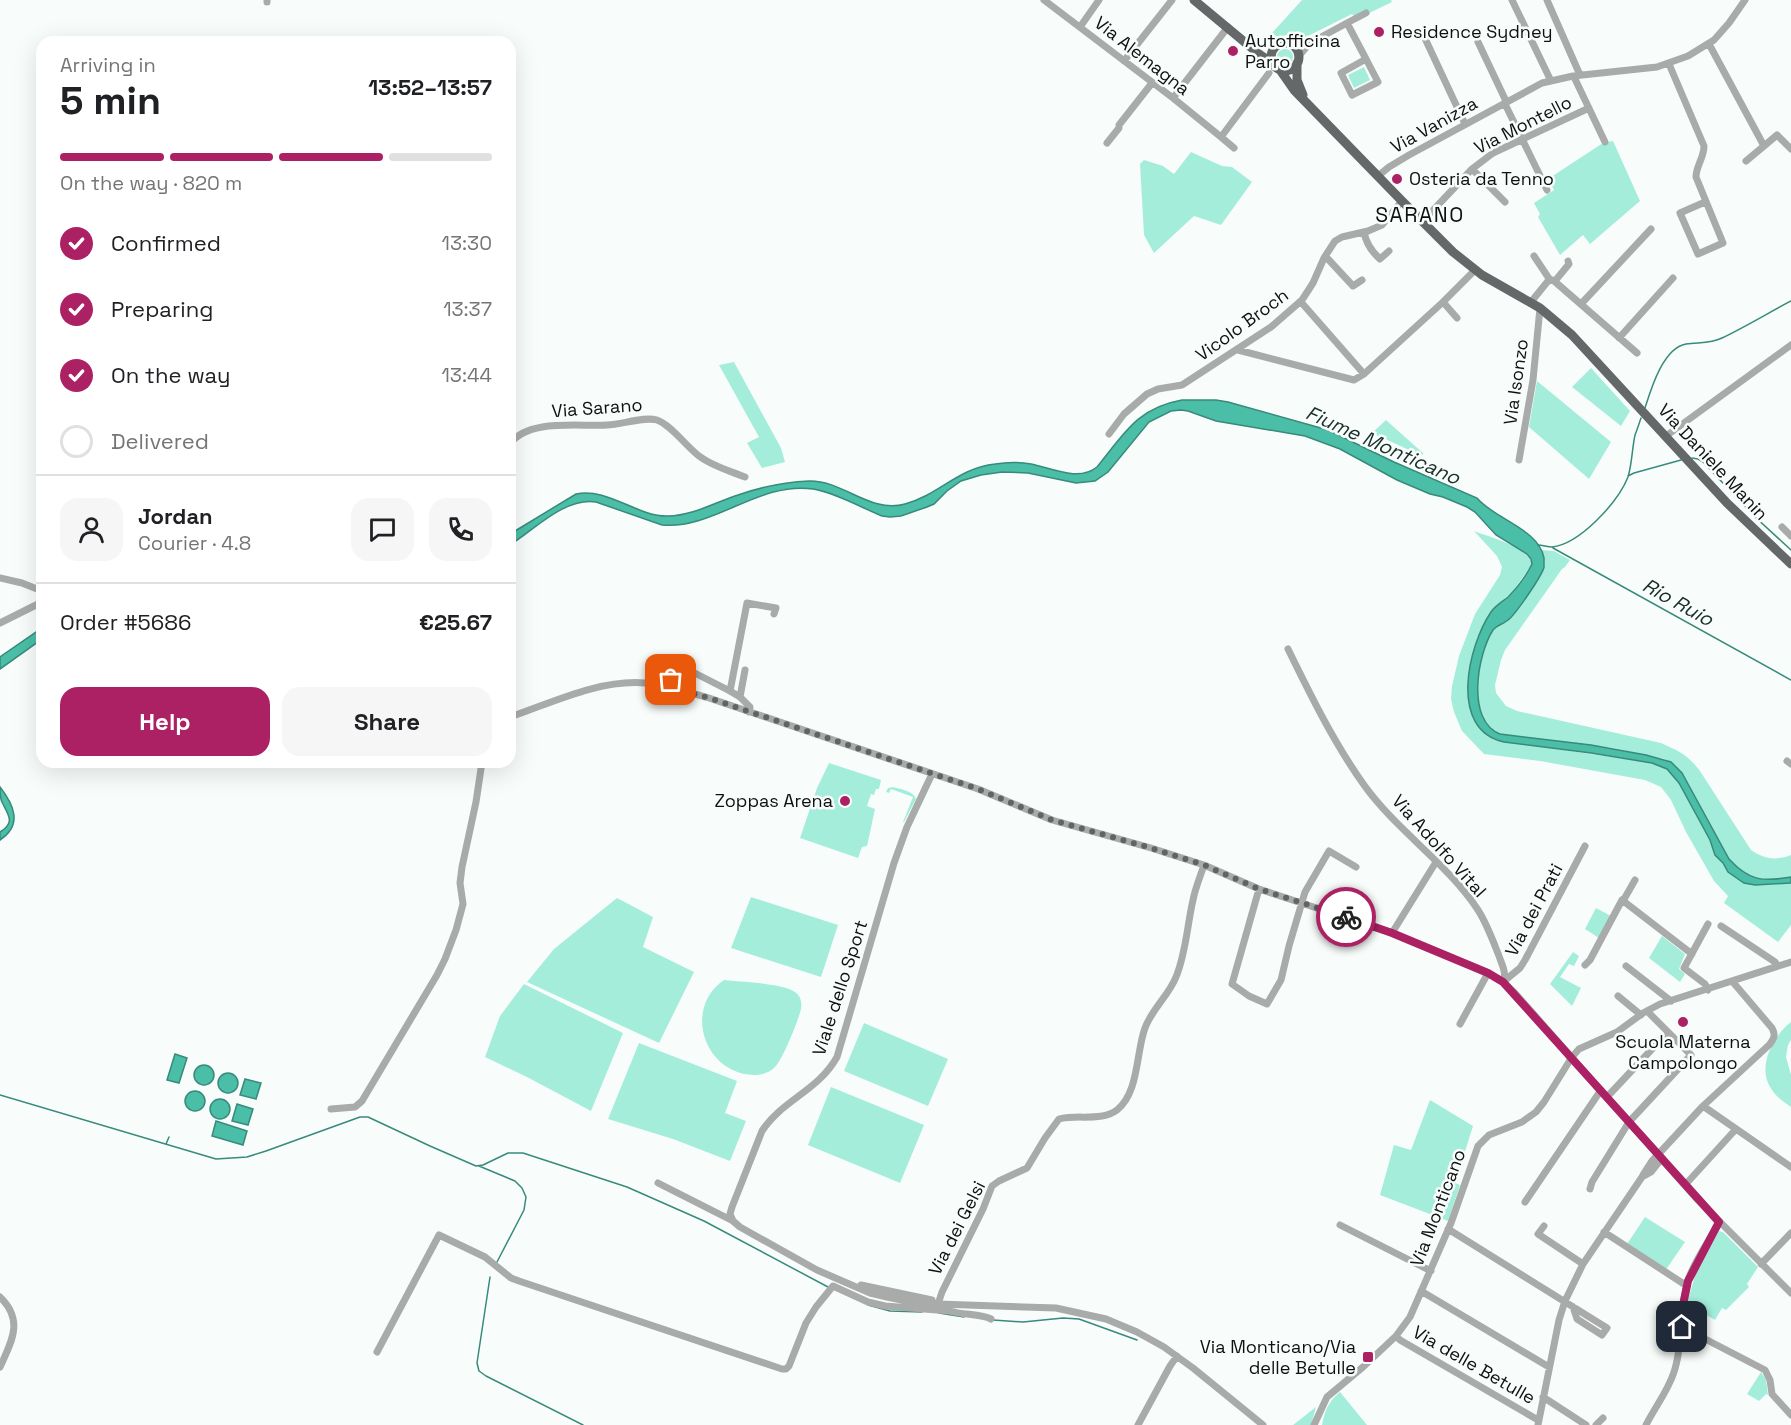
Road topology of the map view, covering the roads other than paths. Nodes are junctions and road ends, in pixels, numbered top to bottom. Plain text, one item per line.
1 (1044, 0) edge
2 (1098, 0) edge
3 (1172, 0) edge
4 (1194, 0) edge
5 (1512, 0) edge
6 (1547, 0) edge
7 (1745, 0) edge
8 (1366, 13) dead end
9 (1347, 23) junction
10 (1080, 27) junction
11 (1228, 27) junction
12 (1422, 32) dead end
13 (1317, 38) junction
14 (1479, 42) dead end
15 (1287, 43) junction
16 (1248, 44) junction
17 (1709, 44) junction
18 (1273, 50) junction
19 (1366, 58) junction
20 (1298, 60) junction
21 (1124, 61) junction
22 (1272, 63) junction
23 (1669, 64) junction
24 (1280, 70) junction
25 (1269, 74) junction
26 (1578, 77) junction
27 (1551, 81) junction
28 (1152, 83) junction
29 (1173, 98) junction
30 (1506, 102) junction
31 (1309, 105) junction
32 (1589, 108) junction
33 (1465, 124) junction
34 (1221, 137) junction
35 (1522, 139) junction
36 (1605, 142) dead end
37 (1107, 143) dead end
38 (1764, 146) junction
39 (1234, 148) dead end
40 (1791, 149) edge
41 (1746, 161) dead end
42 (1472, 169) junction
43 (1378, 176) junction
44 (1547, 190) dead end
45 (1402, 201) junction
46 (1505, 202) dead end
47 (1705, 202) junction
48 (1422, 222) junction
49 (1651, 229) dead end
50 (1364, 232) junction
51 (1389, 251) dead end
52 (1534, 256) dead end
53 (1324, 258) junction
54 (1568, 261) dead end
55 (1474, 270) junction
56 (1673, 278) dead end
57 (1362, 280) dead end
58 (1552, 280) junction
59 (1301, 302) junction
60 (1443, 302) junction
61 (1531, 303) junction
62 (1581, 304) junction
63 (1540, 308) junction
64 (1457, 318) dead end
65 (1619, 338) junction
66 (1791, 345) edge
67 (1238, 350) junction
68 (1637, 353) dead end
69 (1364, 374) junction
70 (1109, 434) dead end
71 (1666, 436) junction
72 (516, 438) edge
73 (1519, 460) dead end
74 (745, 477) dead end
75 (1782, 527) dead end
76 (1791, 536) edge
77 (1791, 564) edge
78 (0, 578) edge
79 (36, 589) edge
80 (36, 605) edge
81 (778, 611) dead end
82 (0, 623) edge
83 (1288, 649) dead end
84 (745, 670) dead end
85 (670, 687) junction
86 (730, 691) junction
87 (740, 697) junction
88 (749, 712) junction
89 (516, 715) edge
90 (481, 768) edge
91 (932, 774) junction
92 (1585, 846) dead end
93 (1436, 862) junction
94 (1204, 865) junction
95 (1356, 867) dead end
96 (1635, 880) dead end
97 (1259, 889) junction
98 (1623, 901) junction
99 (1302, 902) junction
100 (1707, 924) dead end
101 (1721, 926) dead end
102 (1392, 933) junction
103 (1692, 954) junction
104 (1791, 962) edge
105 (1585, 964) dead end
106 (1777, 965) junction
107 (1626, 966) dead end
108 (1488, 973) junction
109 (1732, 981) junction
110 (1503, 982) junction
111 (1708, 990) junction
112 (1618, 996) dead end
113 (1671, 1001) junction
114 (1644, 1013) junction
115 (1460, 1024) dead end
116 (1668, 1032) junction
117 (1572, 1057) junction
118 (1601, 1090) junction
119 (1607, 1097) junction
120 (1703, 1106) junction
121 (331, 1109) dead end
122 (1629, 1122) junction
123 (1736, 1130) junction
124 (1660, 1157) junction
125 (1791, 1167) edge
126 (1670, 1168) junction
127 (1651, 1172) junction
128 (1642, 1177) junction
129 (658, 1183) dead end
130 (1685, 1185) junction
131 (1590, 1189) dead end
132 (1525, 1202) dead end
133 (733, 1221) junction
134 (1719, 1222) junction
135 (1340, 1225) dead end
136 (1544, 1226) dead end
137 (1448, 1229) junction
138 (1604, 1232) junction
139 (1791, 1233) edge
140 (1583, 1264) junction
141 (1761, 1264) junction
142 (1431, 1271) junction
143 (1687, 1286) junction
144 (1421, 1291) junction
145 (1791, 1293) edge
146 (888, 1295) junction
147 (0, 1297) edge
148 (1564, 1301) junction
149 (938, 1302) junction
150 (885, 1306) junction
151 (1573, 1307) junction
152 (991, 1319) dead end
153 (1682, 1327) junction
154 (1396, 1336) junction
155 (376, 1352) dead end
156 (1178, 1356) junction
157 (0, 1367) edge
158 (1549, 1367) junction
159 (1543, 1397) junction
160 (1791, 1416) edge
161 (1603, 1418) dead end
162 (1256, 1419) junction
163 (1316, 1423) edge
164 (1538, 1423) edge
165 (1138, 1425) edge
166 (1263, 1425) edge
167 (1267, 1425) edge
168 (1586, 1425) edge
169 (1596, 1425) edge
170 (1646, 1425) edge

1 - 10 street, Via Alemagna
2 - 10 street
3 - 21 street
4 - 11 main road
5 - 27 street
6 - 26 street
7 - 17 street, Via Vanizza
8 - 9 street
9 - 13 street
9 - 19 street
10 - 21 street, Via Alemagna
11 - 16 main road
11 - 29 street
12 - 33 street
13 - 15 street
13 - 20 street
14 - 30 street, Via Vanizza
15 - 18 main road
15 - 20 main road
16 - 18 main road
16 - 22 main road
17 - 23 street, Via Vanizza
17 - 38 street
18 - 22 main road
19 - 19 street
20 - 24 main road
20 - 31 main road
21 - 28 street, Via Alemagna
22 - 24 main road
22 - 25 street
23 - 26 street, Via Vanizza
23 - 47 street
24 - 25 street
24 - 31 main road, Via Daniele Manin
25 - 34 street
26 - 27 street, Via Vanizza
26 - 32 street
27 - 30 street, Via Vanizza
28 - 29 street, Via Alemagna
28 - 37 street
29 - 34 street, Via Alemagna
30 - 33 street, Via Vanizza
30 - 35 street
31 - 43 main road, Via Daniele Manin
32 - 35 street, Via Montello
32 - 36 street
33 - 43 street, Via Vanizza
34 - 39 street, Via Alemagna
35 - 42 street, Via Montello
35 - 44 street
38 - 40 street
38 - 41 street
42 - 46 street
42 - 48 street, Via Montello
43 - 45 main road, Via Daniele Manin
45 - 48 main road, Via Daniele Manin
45 - 50 street, Vicolo Broch
47 - 47 street
48 - 55 main road, Via Daniele Manin
49 - 62 street
50 - 51 street
50 - 53 street, Vicolo Broch
52 - 58 street
53 - 57 street
53 - 59 street, Vicolo Broch
54 - 58 street
55 - 60 street
55 - 61 main road, Via Daniele Manin
56 - 65 street
58 - 61 street
58 - 62 street
59 - 67 street, Vicolo Broch
59 - 69 street
60 - 64 street
60 - 69 street
61 - 63 main road, Via Daniele Manin
62 - 65 street
63 - 71 main road, Via Daniele Manin
63 - 73 street, Via Isonzo
65 - 68 street
66 - 71 street
67 - 69 street
67 - 70 street, Vicolo Broch
71 - 77 main road, Via Daniele Manin
72 - 74 street, Via Sarano
75 - 76 street
78 - 79 street
80 - 82 street
81 - 86 street
83 - 93 street, Via Adolfo Vital
84 - 87 street
85 - 86 street
85 - 88 street
85 - 89 street
86 - 87 street
87 - 88 street
88 - 91 street
90 - 121 street
91 - 94 street
91 - 133 street, Viale dello Sport
92 - 110 street, Via dei Prati
93 - 102 street
93 - 110 street, Via Adolfo Vital
94 - 97 street
94 - 149 street, Via dei Gelsi
95 - 99 street
96 - 98 street
97 - 99 street
97 - 99 street
98 - 103 street
98 - 105 street
99 - 102 street
100 - 103 street
101 - 106 street
102 - 108 street
103 - 111 street
104 - 106 street, Via Monticano
106 - 109 street, Via Monticano
107 - 113 street
108 - 110 street
108 - 115 street
109 - 111 street, Via Monticano
109 - 120 street
110 - 117 street
111 - 113 street, Via Monticano
112 - 114 street
113 - 114 street, Via Monticano
114 - 116 street
114 - 117 street, Via Monticano
116 - 119 street
116 - 122 street
117 - 118 street
117 - 137 street, Via Monticano
118 - 119 street
118 - 132 street
119 - 122 street
120 - 123 street
120 - 124 street
122 - 124 street
122 - 131 street
123 - 125 street
123 - 130 street
124 - 126 street
124 - 127 street
124 - 128 street
126 - 127 street
126 - 130 street
127 - 128 street
128 - 138 street
129 - 133 street
130 - 134 street
133 - 146 street
134 - 141 street
134 - 143 street
135 - 142 street
136 - 140 street
137 - 142 street, Via Monticano
137 - 148 street
138 - 140 street
138 - 143 street
139 - 141 street
140 - 148 street
141 - 145 street
142 - 144 street, Via Monticano
143 - 153 street
144 - 154 street, Via Monticano
144 - 158 street
146 - 149 street
146 - 150 street
147 - 157 street
148 - 151 street
148 - 158 street
149 - 156 street
150 - 152 street
150 - 155 street
151 - 151 street
153 - 160 street
153 - 170 street
154 - 163 street, Via Monticano
154 - 164 street, Via delle Betulle
156 - 162 street
156 - 165 street
158 - 159 street
159 - 164 street
159 - 168 street
161 - 169 street
162 - 166 street
162 - 167 street

